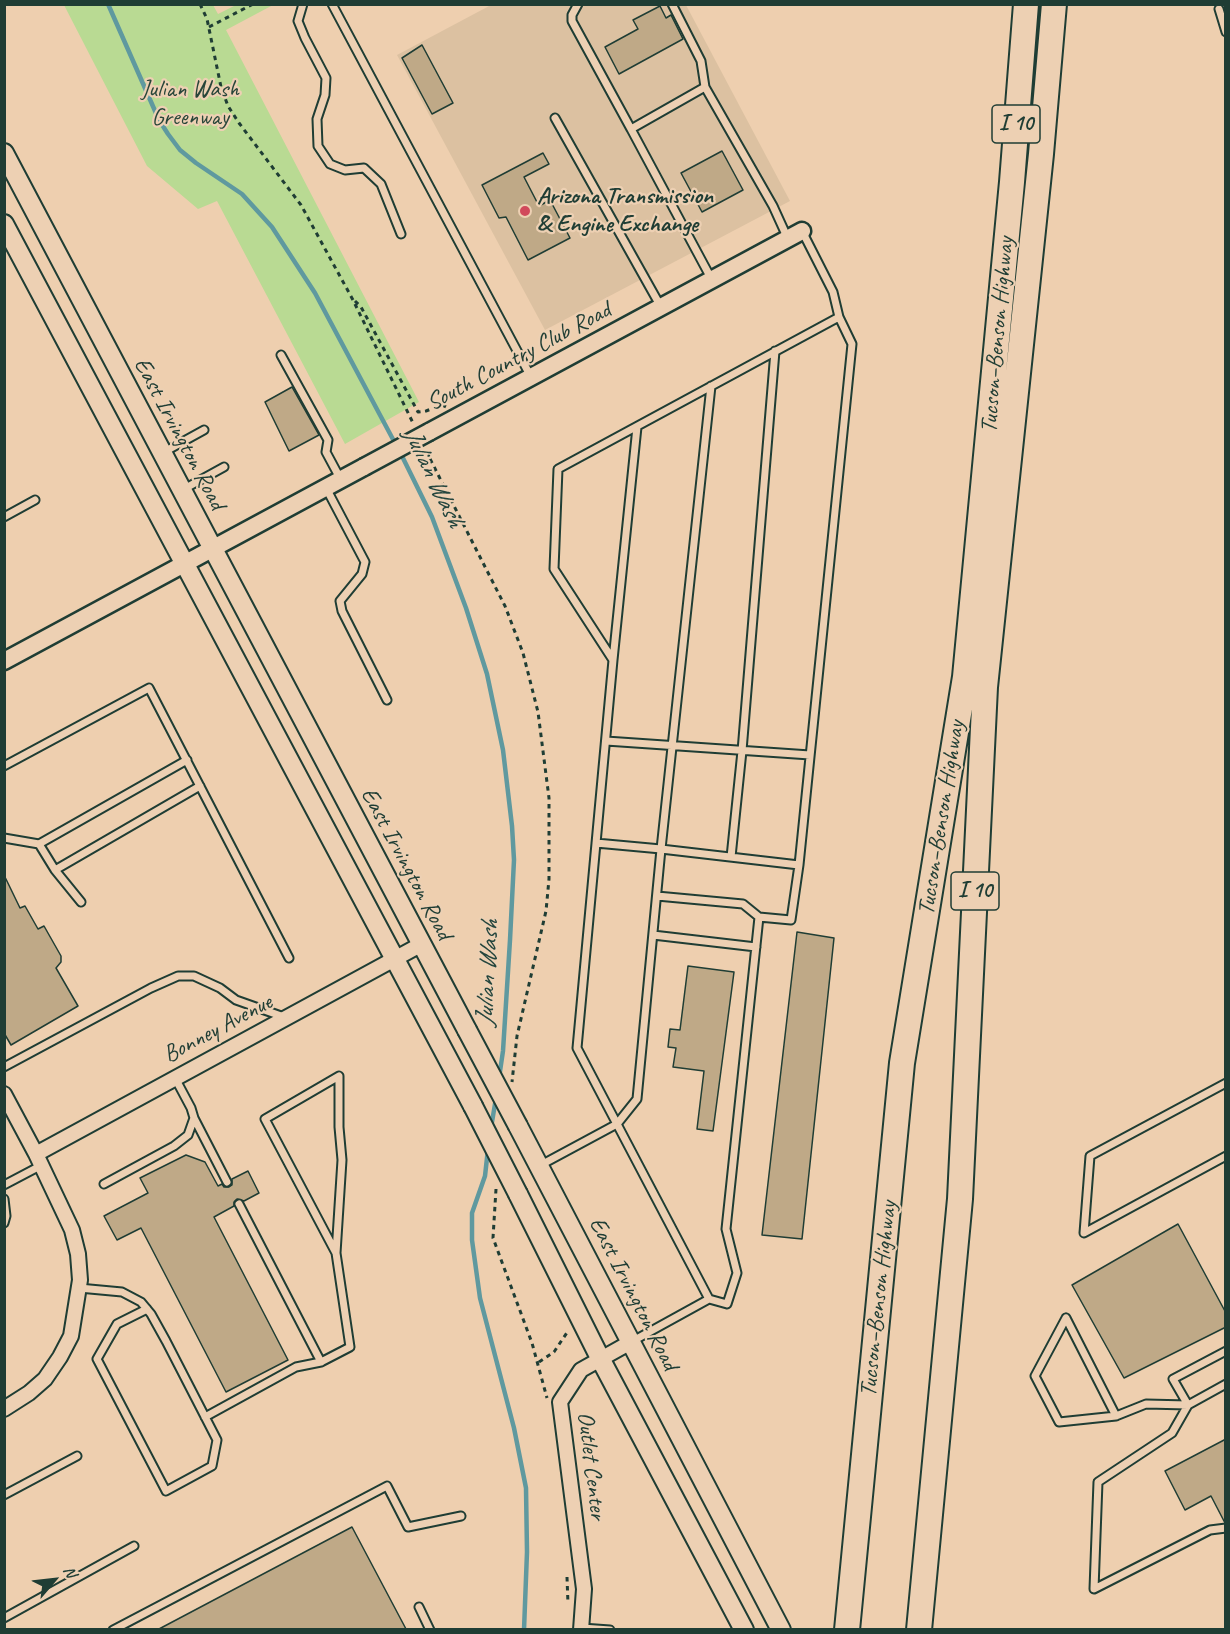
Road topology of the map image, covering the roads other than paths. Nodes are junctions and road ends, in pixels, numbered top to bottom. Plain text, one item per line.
1 (303, 4) edge
2 (332, 4) edge
3 (578, 4) edge
4 (672, 4) edge
5 (1026, 4) edge
6 (1054, 4) edge
7 (1219, 9) dead end
8 (1226, 32) edge
9 (705, 87) junction
10 (555, 118) dead end
11 (631, 129) junction
12 (4, 153) edge
13 (4, 224) edge
14 (401, 234) dead end
15 (795, 235) junction
16 (712, 280) junction
17 (661, 307) junction
18 (839, 317) junction
19 (775, 351) junction
20 (281, 355) dead end
21 (531, 377) junction
22 (711, 386) junction
23 (638, 427) junction
24 (204, 430) dead end
25 (162, 453) junction
26 (224, 467) dead end
27 (334, 484) junction
28 (181, 490) junction
29 (35, 500) dead end
30 (4, 517) edge
31 (213, 550) junction
32 (184, 564) junction
33 (613, 660) junction
34 (4, 661) edge
35 (387, 700) dead end
36 (606, 741) junction
37 (673, 746) junction
38 (742, 751) junction
39 (810, 755) junction
40 (187, 760) junction
41 (4, 766) edge
42 (200, 786) junction
43 (4, 838) edge
44 (596, 843) junction
45 (39, 844) junction
46 (661, 849) junction
47 (731, 857) junction
48 (799, 865) junction
49 (55, 870) junction
50 (657, 896) junction
51 (81, 902) dead end
52 (759, 917) junction
53 (653, 935) junction
54 (422, 944) junction
55 (756, 947) junction
56 (289, 958) dead end
57 (394, 959) junction
58 (287, 1018) junction
59 (4, 1067) edge
60 (175, 1078) junction
61 (1226, 1083) edge
62 (4, 1094) edge
63 (194, 1118) junction
64 (617, 1124) junction
65 (1226, 1156) edge
66 (39, 1160) junction
67 (539, 1166) junction
68 (227, 1182) dead end
69 (104, 1184) dead end
70 (4, 1185) edge
71 (4, 1199) edge
72 (239, 1204) dead end
73 (4, 1223) edge
74 (336, 1253) junction
75 (79, 1288) junction
76 (709, 1299) junction
77 (147, 1309) junction
78 (630, 1342) junction
79 (1226, 1352) edge
80 (601, 1360) junction
81 (321, 1362) junction
82 (1226, 1384) edge
83 (1188, 1405) junction
84 (4, 1409) edge
85 (1116, 1416) junction
86 (205, 1417) junction
87 (77, 1456) dead end
88 (4, 1495) edge
89 (461, 1516) dead end
90 (1226, 1528) edge
91 (134, 1546) dead end
92 (419, 1607) dead end
93 (4, 1618) edge
94 (581, 1628) edge
95 (113, 1629) edge
96 (430, 1629) edge
97 (610, 1629) edge
98 (744, 1629) edge
99 (781, 1629) edge
100 (846, 1629) edge
101 (919, 1629) edge

1 - 14 lane
2 - 21 lane
3 - 11 lane
4 - 9 lane
5 - 100 highway, Tucson–Benson Highway / I 10
6 - 101 highway, Tucson–Benson Highway / I 10
7 - 8 lane
9 - 11 lane
9 - 15 lane
10 - 17 lane
11 - 16 lane
12 - 25 main road, East Irvington Road
13 - 32 main road
15 - 16 street, South Country Club Road
15 - 18 lane
16 - 17 street, South Country Club Road
17 - 21 street, South Country Club Road
18 - 19 lane
18 - 39 lane
19 - 22 lane
19 - 38 lane
20 - 27 lane
21 - 27 street, South Country Club Road, bridge
22 - 23 lane
22 - 37 lane
23 - 33 lane
23 - 33 lane
24 - 25 lane
25 - 28 main road, East Irvington Road
26 - 28 lane
27 - 31 street, South Country Club Road
27 - 35 lane
28 - 31 main road, East Irvington Road
29 - 30 lane
31 - 32 street, South Country Club Road
31 - 54 main road, East Irvington Road
32 - 34 street, South Country Club Road
32 - 57 main road
33 - 36 lane
36 - 37 lane
36 - 44 lane
37 - 38 lane
37 - 46 lane
38 - 39 lane
38 - 47 lane
39 - 48 lane
40 - 41 lane
40 - 42 lane
40 - 45 lane
42 - 49 lane
42 - 56 lane
43 - 45 lane
44 - 46 lane
44 - 64 lane
45 - 49 lane
46 - 47 lane
46 - 50 lane
47 - 48 lane
48 - 52 lane
49 - 51 lane
50 - 52 lane
50 - 53 lane
52 - 55 lane
53 - 55 lane
53 - 64 lane
54 - 57 street, Bonney Avenue
54 - 67 main road, East Irvington Road, bridge
55 - 76 lane
57 - 58 street, Bonney Avenue
57 - 80 main road, bridge
58 - 59 lane
58 - 60 street, Bonney Avenue
60 - 63 lane
60 - 66 street, Bonney Avenue
61 - 65 lane
62 - 66 street
63 - 68 lane
63 - 69 lane
64 - 67 lane
64 - 76 lane
66 - 70 lane
66 - 75 street
67 - 78 main road, East Irvington Road
71 - 73 lane
72 - 81 lane
74 - 74 lane
74 - 81 lane
75 - 77 lane
75 - 84 street
76 - 78 lane
77 - 86 lane
77 - 86 lane
78 - 80 street, Outlet Center
78 - 99 main road, East Irvington Road
79 - 83 lane
80 - 94 street, Outlet Center
80 - 98 main road
81 - 86 lane
82 - 83 lane
83 - 85 lane
83 - 90 lane
85 - 85 lane
87 - 88 lane
89 - 95 lane
91 - 93 lane
92 - 96 lane
94 - 97 lane

